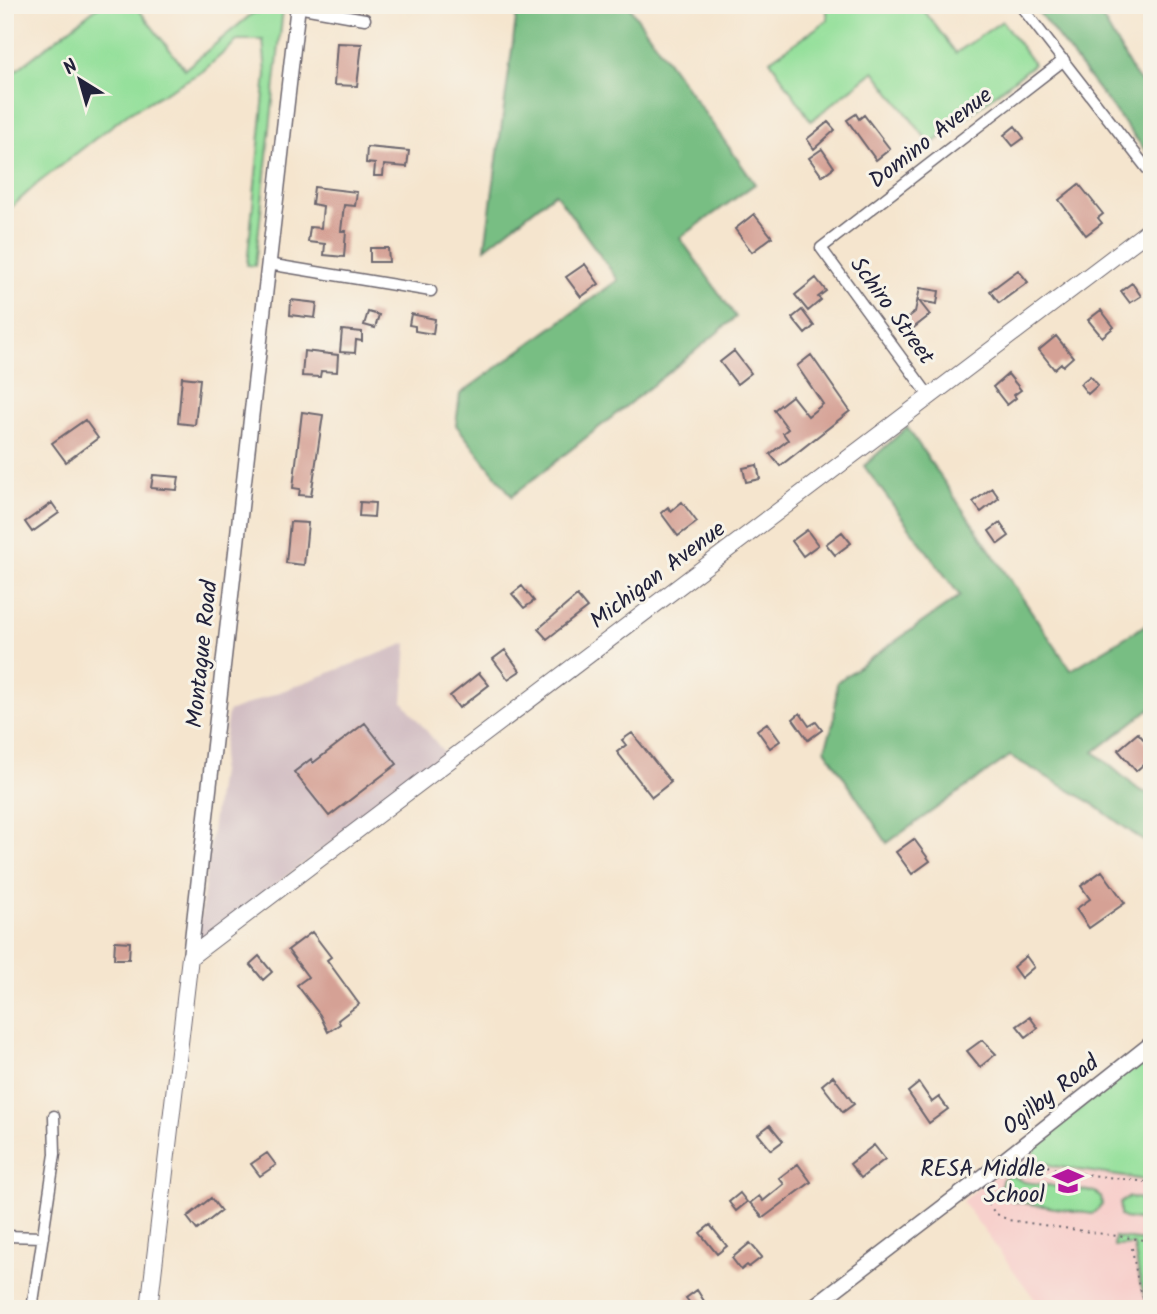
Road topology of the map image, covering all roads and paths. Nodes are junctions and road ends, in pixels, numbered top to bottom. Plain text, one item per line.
1 (1020, 5) edge
2 (298, 6) edge
3 (365, 19) dead end
4 (1064, 60) junction
5 (1152, 175) edge
6 (1152, 228) edge
7 (821, 248) joint
8 (268, 264) junction
9 (431, 291) dead end
10 (930, 397) junction
11 (190, 957) junction
12 (1152, 1043) edge
13 (54, 1116) dead end
14 (1041, 1163) dead end
15 (1152, 1182) edge
16 (984, 1198) dead end
17 (5, 1236) edge
18 (43, 1237) junction
19 (1152, 1241) edge
20 (1132, 1248) dead end
21 (32, 1309) edge
22 (149, 1309) edge
23 (810, 1309) edge
24 (1147, 1309) edge

1 - 4 street
2 - 3 street
2 - 8 street, Montague Road
4 - 5 street
4 - 7 street, Domino Avenue
6 - 10 main road, Michigan Avenue
7 - 10 street, Schiro Street
8 - 9 street
8 - 11 street, Montague Road
10 - 11 main road, Michigan Avenue
11 - 22 main road, Montague Road
12 - 23 street, Ogilby Road
13 - 18 street
14 - 15 path
16 - 19 path
17 - 18 street
18 - 21 street
20 - 24 path

